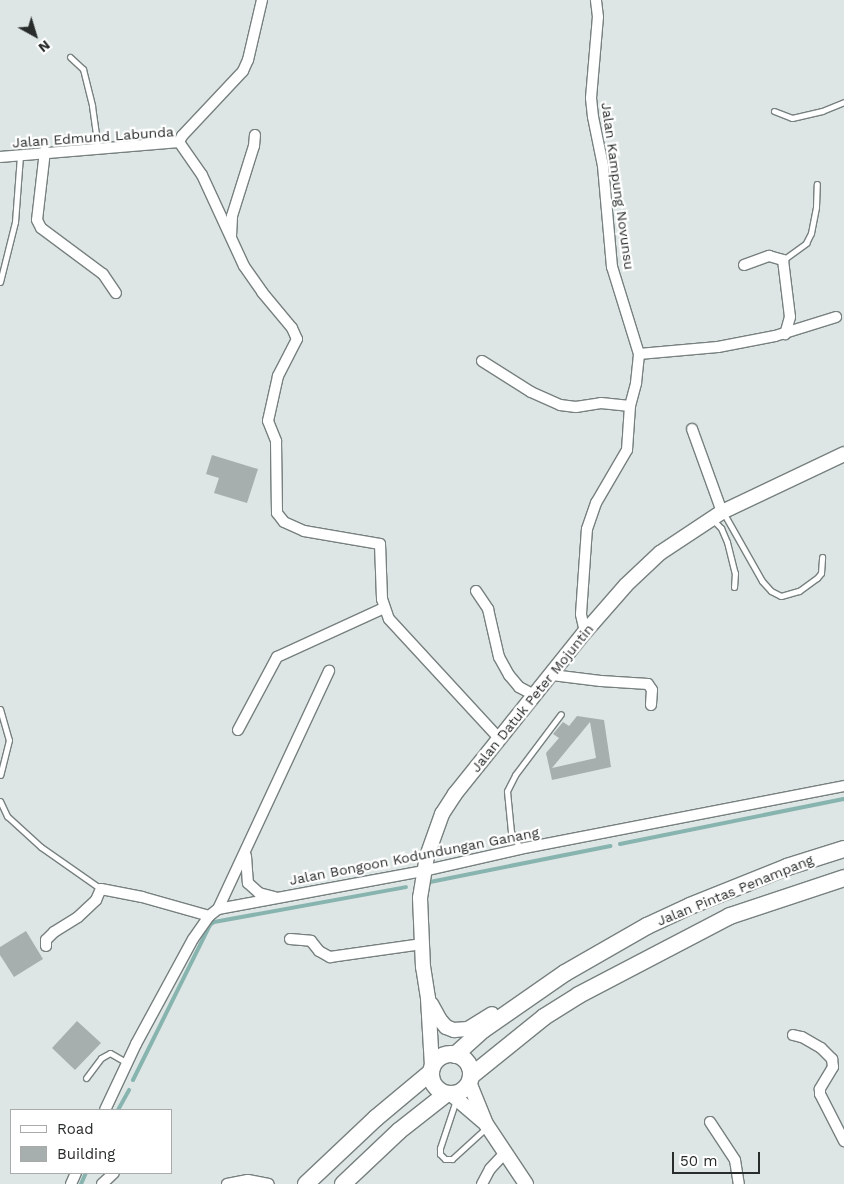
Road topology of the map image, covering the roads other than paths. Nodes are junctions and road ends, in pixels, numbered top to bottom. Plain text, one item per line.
1 (262, 0) edge
2 (596, 0) edge
3 (70, 58) dead end
4 (844, 102) edge
5 (774, 111) dead end
6 (255, 135) dead end
7 (179, 142) junction
8 (98, 148) junction
9 (45, 151) junction
10 (20, 154) junction
11 (0, 157) edge
12 (816, 184) dead end
13 (231, 237) junction
14 (783, 260) junction
15 (744, 264) dead end
16 (0, 282) edge
17 (116, 293) dead end
18 (836, 317) dead end
19 (785, 334) junction
20 (639, 354) junction
21 (482, 361) dead end
22 (630, 406) junction
23 (692, 429) dead end
24 (844, 454) edge
25 (717, 515) junction
26 (822, 558) dead end
27 (734, 587) dead end
28 (476, 591) dead end
29 (384, 608) junction
30 (585, 632) junction
31 (329, 671) dead end
32 (552, 675) junction
33 (534, 695) junction
34 (651, 705) dead end
35 (0, 709) edge
36 (561, 714) dead end
37 (238, 730) dead end
38 (499, 738) junction
39 (0, 775) edge
40 (844, 786) edge
41 (0, 801) edge
42 (844, 848) edge
43 (520, 849) junction
44 (246, 852) junction
45 (423, 871) junction
46 (844, 878) edge
47 (101, 889) junction
48 (277, 898) junction
49 (218, 909) junction
50 (209, 916) junction
51 (290, 939) dead end
52 (422, 944) junction
53 (46, 946) dead end
54 (549, 984) junction
55 (428, 998) junction
56 (793, 1035) dead end
57 (455, 1054) junction
58 (128, 1064) junction
59 (432, 1069) junction
60 (86, 1078) dead end
61 (470, 1079) junction
62 (451, 1096) junction
63 (106, 1109) edge
64 (710, 1122) dead end
65 (487, 1125) junction
66 (844, 1138) edge
67 (506, 1153) junction
68 (113, 1174) edge
69 (102, 1184) edge
70 (227, 1184) edge
71 (269, 1184) edge
72 (306, 1184) edge
73 (343, 1184) edge
74 (482, 1184) edge
75 (526, 1184) edge
76 (739, 1184) edge

1 - 7 street
2 - 20 street, Jalan Kampung Novunsu
3 - 8 lane
4 - 5 lane
6 - 13 street
7 - 8 street, Jalan Edmund Labunda
7 - 13 street, Jalan Edmund Labunda
8 - 9 street, Jalan Edmund Labunda
9 - 10 street, Jalan Edmund Labunda
9 - 17 street
10 - 11 street, Jalan Edmund Labunda
10 - 16 lane
12 - 14 lane
13 - 29 street, Jalan Edmund Labunda
14 - 15 street
14 - 19 street
18 - 19 street
19 - 20 street
20 - 22 street, Jalan Kampung Novunsu
21 - 22 street
22 - 30 street, Jalan Kampung Novunsu
23 - 25 street
24 - 25 main road, Jalan Datuk Peter Mojuntin
25 - 26 lane
25 - 27 lane
25 - 30 main road, Jalan Datuk Peter Mojuntin
28 - 33 street
29 - 37 street
29 - 38 street
30 - 32 main road, Jalan Datuk Peter Mojuntin
31 - 44 street
32 - 33 main road, Jalan Datuk Peter Mojuntin
32 - 34 street
33 - 38 main road, Jalan Datuk Peter Mojuntin
35 - 39 lane
36 - 43 lane
38 - 45 main road, Jalan Datuk Peter Mojuntin
40 - 43 street, Jalan Bongoon Kodundungan Ganang
41 - 47 lane
42 - 54 main road, Jalan Pintas Penampang
43 - 45 street, Jalan Bongoon Kodundungan Ganang
44 - 48 street
44 - 49 street
45 - 48 street, Jalan Bongoon Kodundungan Ganang
45 - 52 main road, Jalan Datuk Peter Mojuntin
46 - 61 main road, Jalan Pintas Penampang
47 - 50 street
47 - 53 street
48 - 49 street, Jalan Bongoon Kodundungan Ganang
49 - 50 street, Jalan Bongoon Kodundungan Ganang
50 - 58 street, Jalan Bongoon Kodundungan Ganang
51 - 52 street
52 - 55 main road, Jalan Datuk Peter Mojuntin
54 - 55 main road
54 - 57 main road, Jalan Pintas Penampang
55 - 59 main road, Jalan Datuk Peter Mojuntin
56 - 66 street
57 - 59 main road
57 - 61 main road
58 - 60 lane
58 - 63 street, Jalan Bongoon Kodundungan Ganang
59 - 62 main road
59 - 72 main road
61 - 62 main road
61 - 65 main road
62 - 65 main road
62 - 65 lane
62 - 73 main road
64 - 76 street
65 - 67 main road
67 - 74 street
67 - 75 main road
68 - 69 street
70 - 71 street

